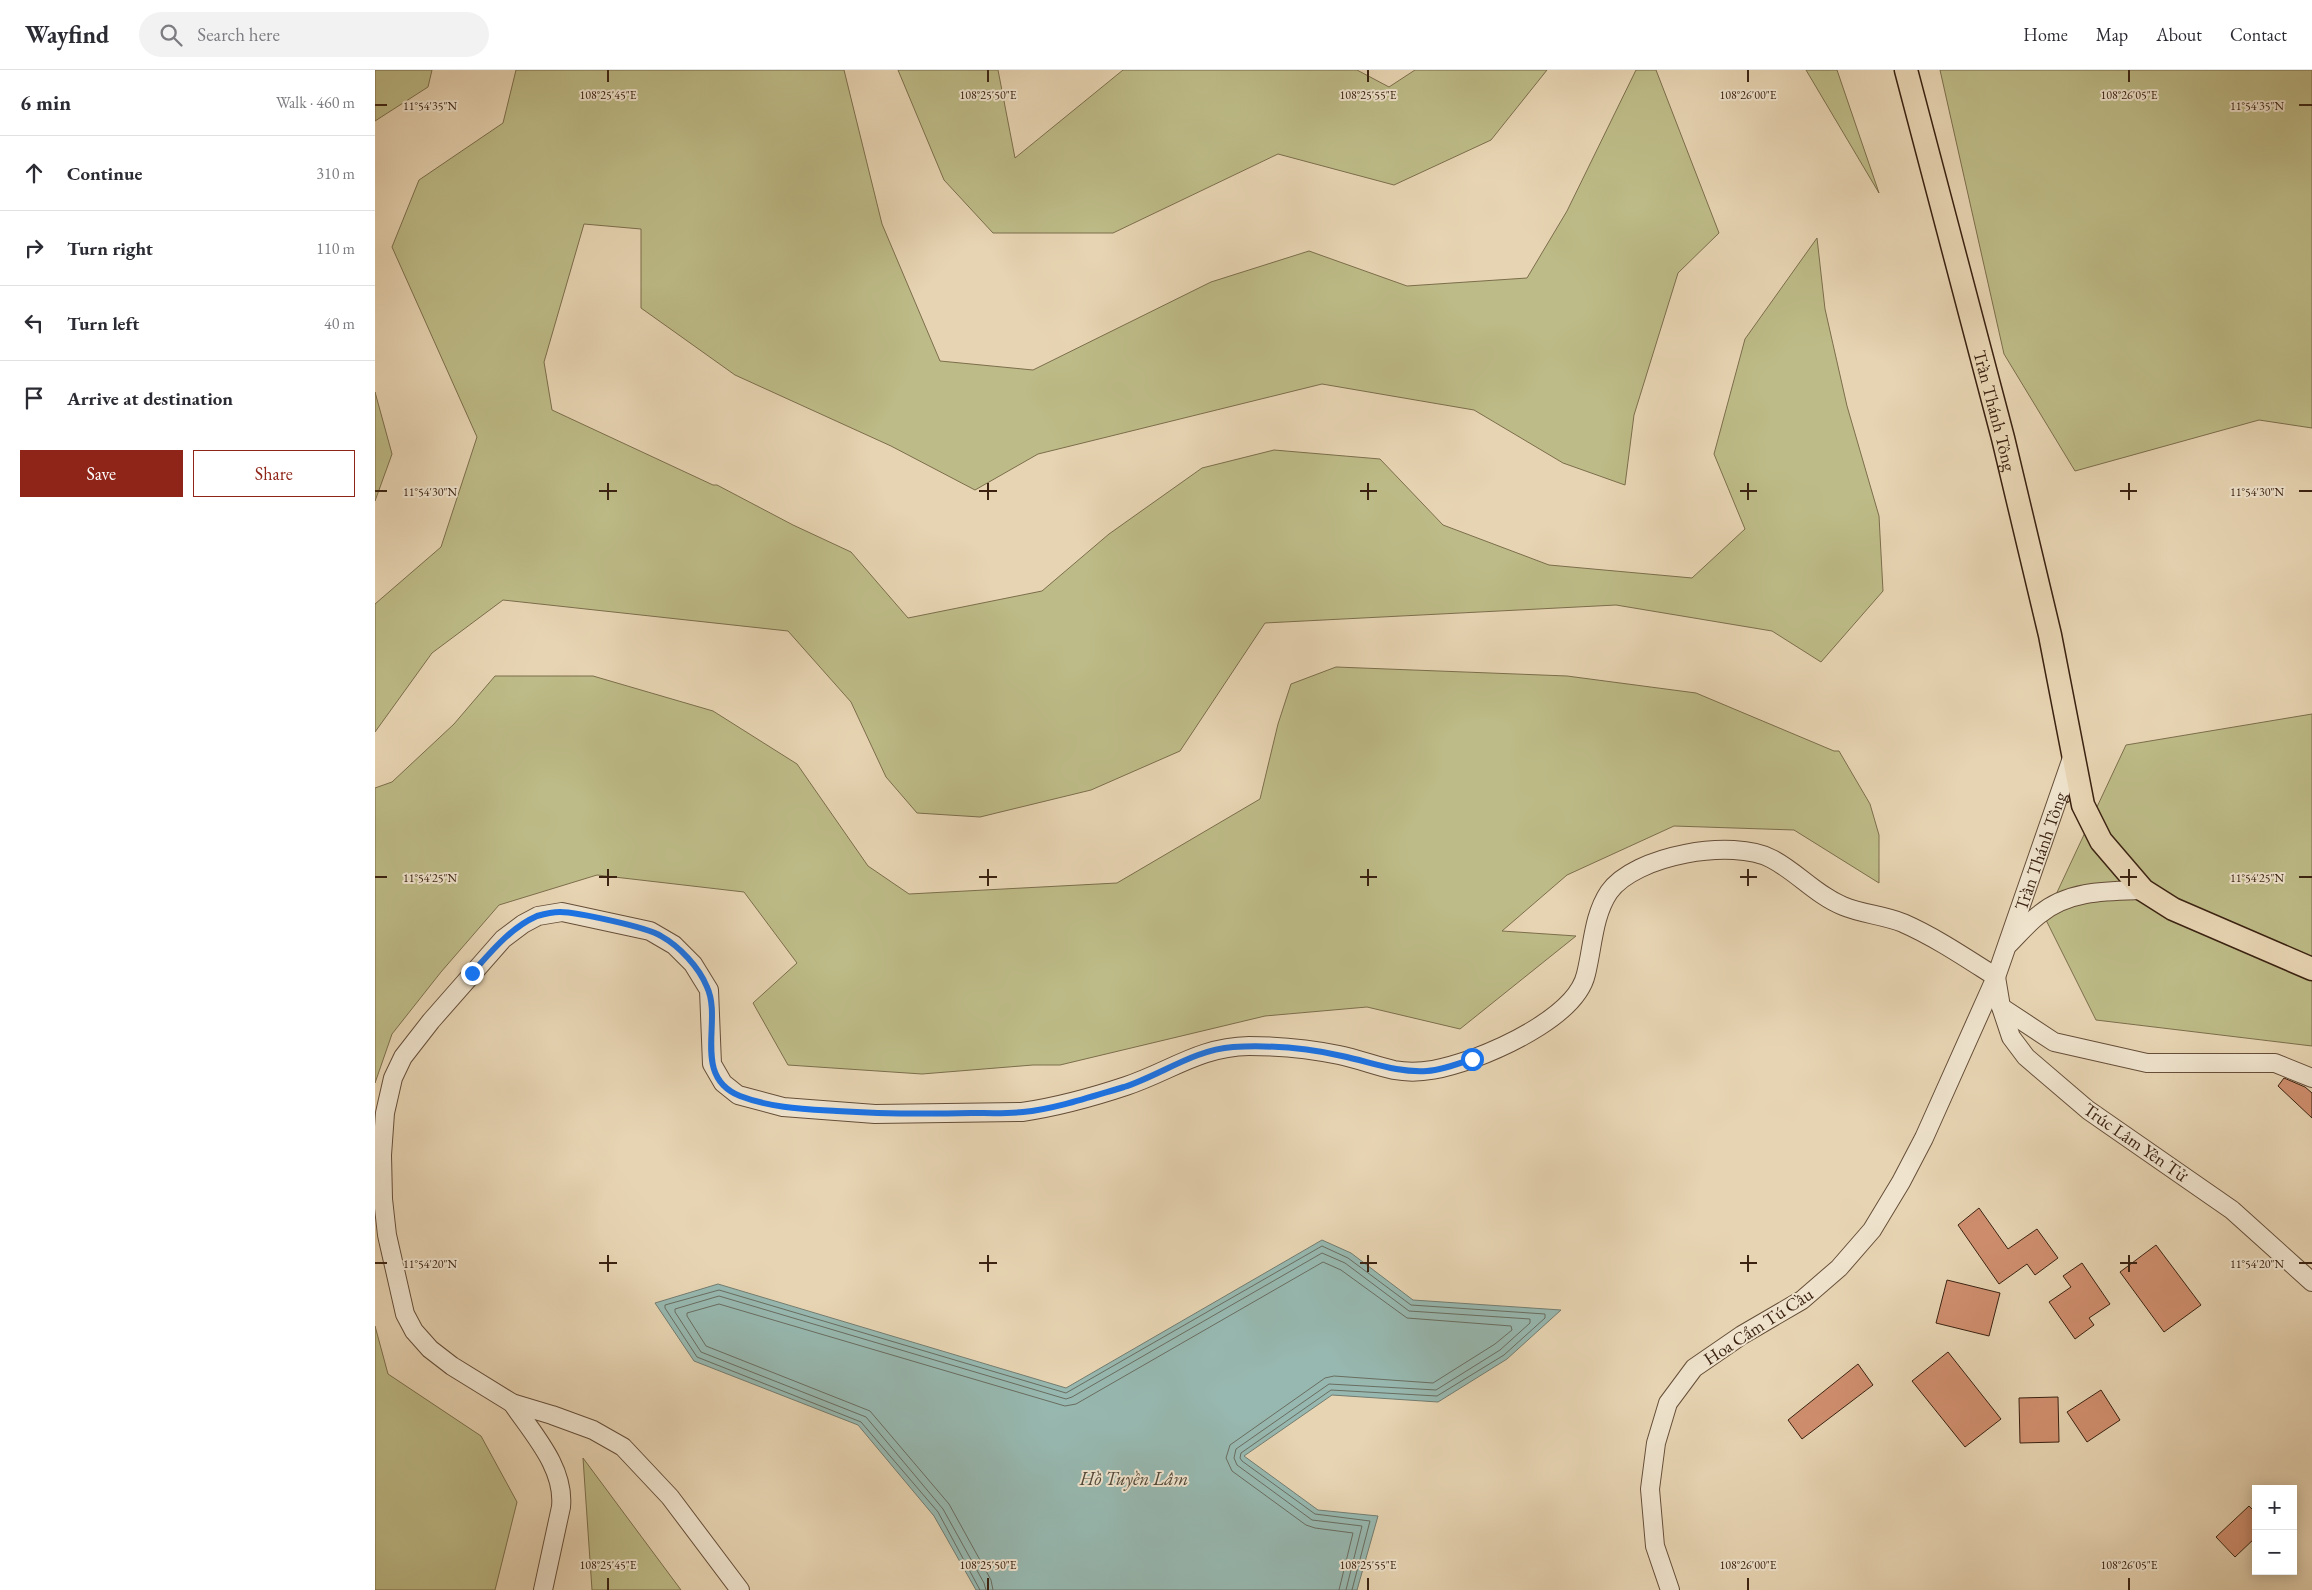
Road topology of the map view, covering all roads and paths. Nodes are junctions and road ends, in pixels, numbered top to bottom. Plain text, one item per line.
1 (1906, 70) edge
2 (2073, 755) junction
3 (2143, 890) junction
4 (2005, 948) junction
5 (2312, 970) edge
6 (1996, 977) junction
7 (2001, 1008) junction
8 (2312, 1078) edge
9 (2312, 1282) edge
10 (512, 1403) junction
11 (543, 1590) edge
12 (740, 1590) edge
13 (1671, 1590) edge

1 - 2 main road, Trần Thánh Tông
2 - 3 main road, Trần Thánh Tông
2 - 4 street, Trần Thánh Tông
3 - 4 street, Trần Thánh Tông
3 - 5 main road, Trần Thánh Tông
4 - 6 street, Trần Thánh Tông
6 - 7 street, Trúc Lâm Yên Tử
6 - 10 street
6 - 13 street, Hoa Cẩm Tú Cầu
7 - 8 street
7 - 9 street, Trúc Lâm Yên Tử
10 - 11 street
10 - 12 street

